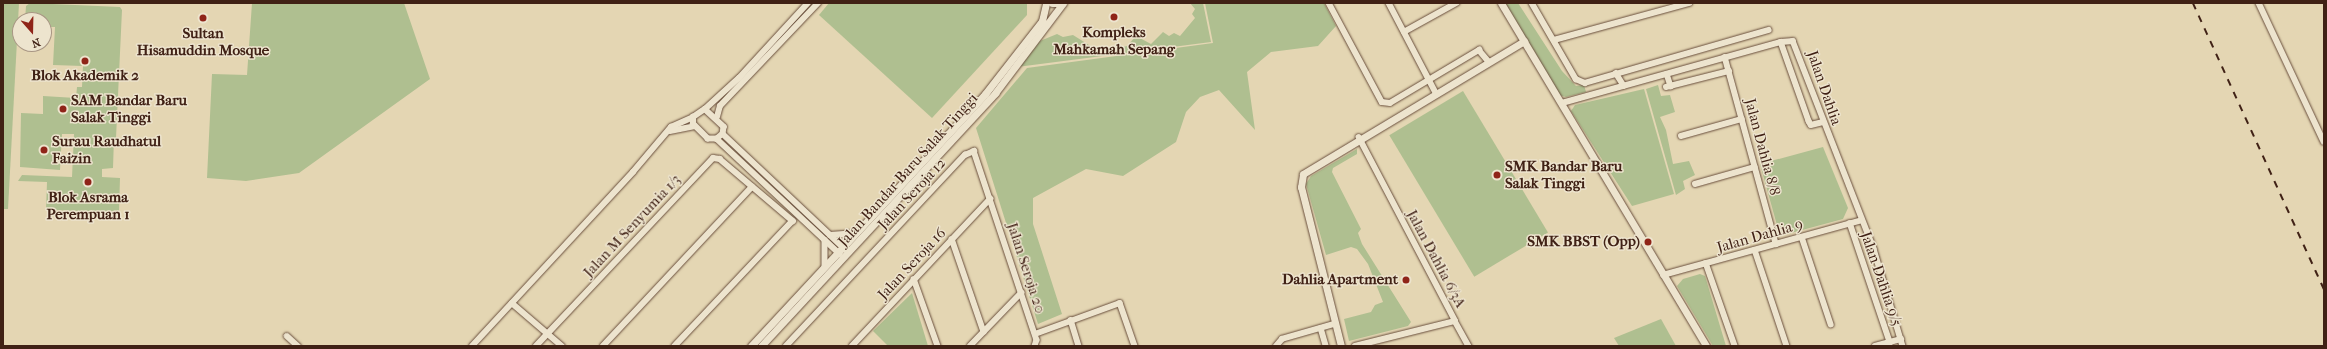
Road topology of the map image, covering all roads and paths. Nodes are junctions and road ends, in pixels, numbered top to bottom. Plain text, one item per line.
1 (808, 3) edge
2 (818, 3) edge
3 (1046, 3) edge
4 (1052, 3) edge
5 (1062, 3) edge
6 (1329, 3) edge
7 (1389, 3) edge
8 (1456, 3) edge
9 (1501, 3) edge
10 (1532, 3) edge
11 (1689, 3) edge
12 (2259, 3) edge
13 (1769, 30) dead end
14 (1404, 32) junction
15 (1554, 40) junction
16 (1524, 41) junction
17 (1781, 42) junction
18 (1725, 57) junction
19 (1488, 62) junction
20 (1729, 71) junction
21 (1616, 73) junction
22 (1667, 74) junction
23 (1429, 79) junction
24 (1624, 86) junction
25 (1436, 93) junction
26 (1562, 103) junction
27 (705, 109) junction
28 (693, 117) junction
29 (717, 117) junction
30 (1742, 119) junction
31 (1823, 122) junction
32 (695, 126) junction
33 (670, 131) junction
34 (723, 134) junction
35 (1681, 136) dead end
36 (1359, 138) junction
37 (717, 139) junction
38 (2324, 142) edge
39 (1755, 167) junction
40 (1695, 184) dead end
41 (752, 186) junction
42 (990, 198) junction
43 (1862, 220) junction
44 (1850, 223) junction
45 (857, 233) junction
46 (830, 235) junction
47 (1802, 237) junction
48 (952, 239) junction
49 (825, 240) junction
50 (1776, 244) junction
51 (840, 250) junction
52 (1755, 250) junction
53 (847, 256) junction
54 (1706, 263) junction
55 (825, 266) junction
56 (1664, 275) junction
57 (914, 279) junction
58 (1021, 293) junction
59 (512, 303) junction
60 (1071, 320) junction
61 (1455, 321) junction
62 (1334, 324) junction
63 (1830, 324) dead end
64 (1321, 328) junction
65 (984, 332) junction
66 (548, 334) junction
67 (1035, 334) junction
68 (287, 336) dead end
69 (1901, 339) junction
70 (1890, 342) junction
71 (298, 346) edge
72 (472, 346) edge
73 (536, 346) edge
74 (562, 346) edge
75 (604, 346) edge
76 (675, 346) edge
77 (751, 346) edge
78 (761, 346) edge
79 (786, 346) edge
80 (852, 346) edge
81 (938, 346) edge
82 (970, 346) edge
83 (1035, 346) edge
84 (1079, 346) edge
85 (1135, 346) edge
86 (1276, 346) edge
87 (1326, 346) edge
88 (1341, 346) edge
89 (1355, 346) edge
90 (1469, 346) edge
91 (1706, 346) edge
92 (1735, 346) edge
93 (1787, 346) edge
94 (1875, 346) edge
95 (1903, 346) edge

1 - 27 street
2 - 29 street
3 - 45 main road, Jalan Bandar Baru Salak Tinggi
4 - 5 main road
5 - 53 main road, Jalan Bandar Baru Salak Tinggi
6 - 23 street
7 - 14 street
8 - 14 street
9 - 16 main road
10 - 15 street
11 - 15 street
12 - 38 street
13 - 21 street
14 - 23 street
15 - 21 street
16 - 19 main road
16 - 26 main road
17 - 18 street
17 - 31 street, Jalan Dahlia
17 - 31 street
18 - 20 street, Jalan Dahlia 8/8
18 - 22 street
19 - 23 street
19 - 25 main road
20 - 22 street
20 - 30 street, Jalan Dahlia 8/8
21 - 24 street
22 - 24 street
23 - 25 street
24 - 26 street
25 - 36 main road
26 - 56 main road
27 - 28 street
27 - 29 street
28 - 32 street
28 - 33 street
29 - 34 street
30 - 35 street
30 - 39 street, Jalan Dahlia 8/8
31 - 43 street, Jalan Dahlia
32 - 33 street
32 - 37 street
33 - 59 street
34 - 37 street
34 - 46 street
36 - 61 street, Jalan Dahlia 6/3A
36 - 62 main road
37 - 49 street
39 - 40 street
39 - 50 street, Jalan Dahlia 8/8
41 - 66 street, Jalan M Senyumia 1/3
41 - 75 street
41 - 76 street
42 - 48 street, Jalan Seroja 16
42 - 58 street, Jalan Seroja 20
42 - 79 street, Jalan Seroja 12
43 - 44 street, Jalan Dahlia 9
43 - 69 street, Jalan Dahlia
44 - 47 street, Jalan Dahlia 9
44 - 70 street, Jalan Dahlia 9/5
45 - 46 street
45 - 51 main road, Jalan Bandar Baru Salak Tinggi
46 - 51 street
47 - 50 street, Jalan Dahlia 9
47 - 63 street
48 - 57 street, Jalan Seroja 16
48 - 65 street
49 - 51 street
49 - 55 street
50 - 52 street, Jalan Dahlia 9
51 - 53 street
51 - 55 main road, Jalan Bandar Baru Salak Tinggi
52 - 54 street, Jalan Dahlia 9
52 - 93 street
53 - 78 main road, Jalan Bandar Baru Salak Tinggi
54 - 56 street, Jalan Dahlia 9
54 - 92 street
55 - 77 main road, Jalan Bandar Baru Salak Tinggi
56 - 91 main road
57 - 80 street, Jalan Seroja 16
57 - 81 street
58 - 65 street
58 - 67 street, Jalan Seroja 20
59 - 66 street
59 - 72 street
60 - 67 street
60 - 84 street
60 - 85 street
61 - 89 street, Jalan Dahlia 6/3A
61 - 90 street
62 - 64 street
62 - 88 main road
64 - 86 street
64 - 87 street
65 - 82 street
66 - 73 street, Jalan M Senyumia 1/3
66 - 74 street
67 - 83 street, Jalan Seroja 20
68 - 71 street
69 - 70 street
69 - 95 street, Jalan Dahlia
70 - 94 street

